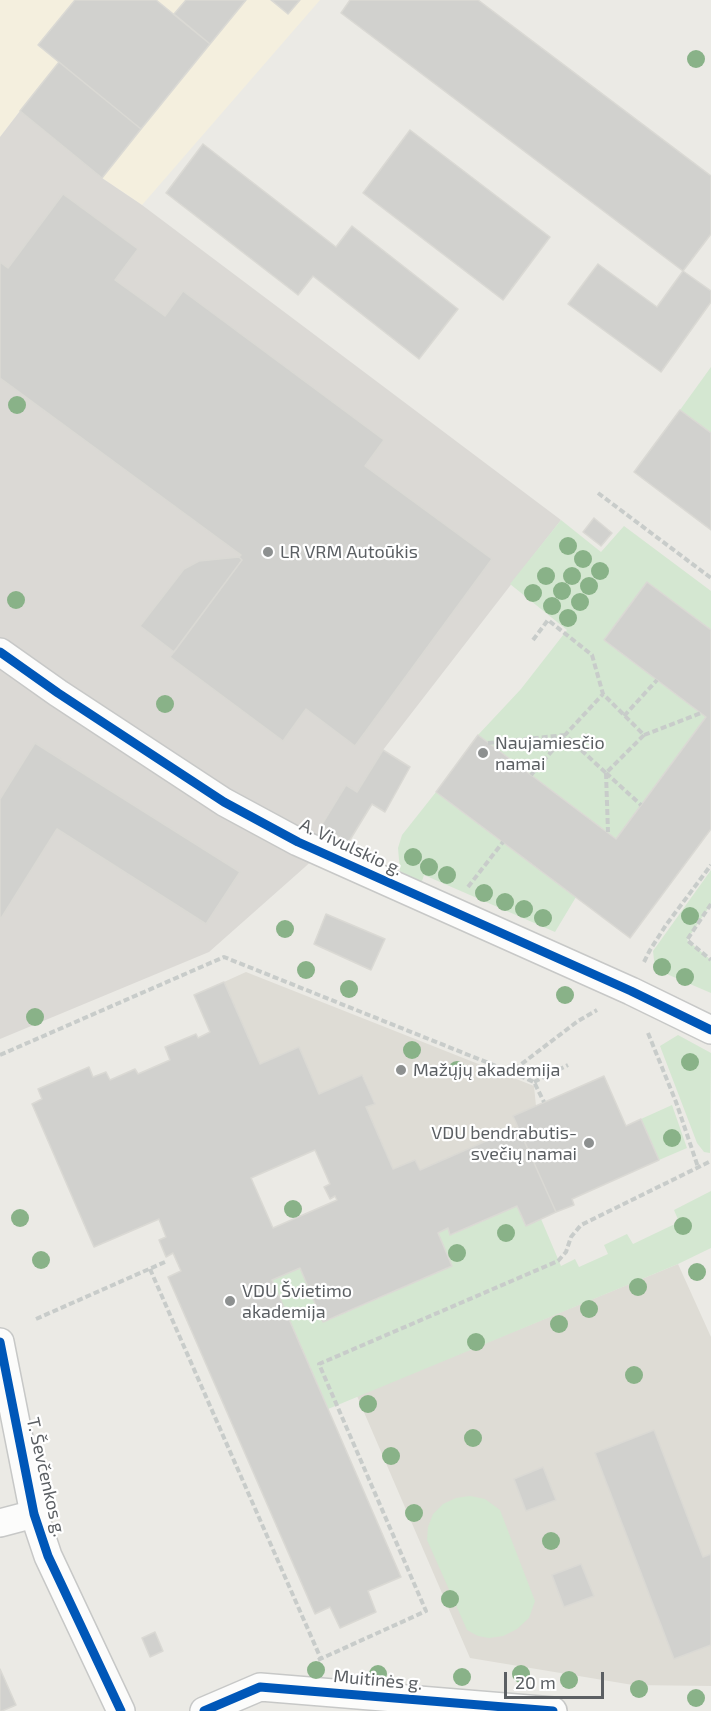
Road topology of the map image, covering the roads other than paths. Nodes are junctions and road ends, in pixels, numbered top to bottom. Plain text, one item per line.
1 (0, 651) edge
2 (711, 1030) edge
3 (0, 1342) edge
4 (34, 1514) junction
5 (0, 1523) edge
6 (121, 1711) edge
7 (204, 1711) edge
8 (553, 1711) edge

1 - 2 street, A. Vivulskio g.
3 - 4 street, T. Ševčenkos g.
4 - 5 street
4 - 6 street, T. Ševčenkos g.
7 - 8 street, Muitinės g.

